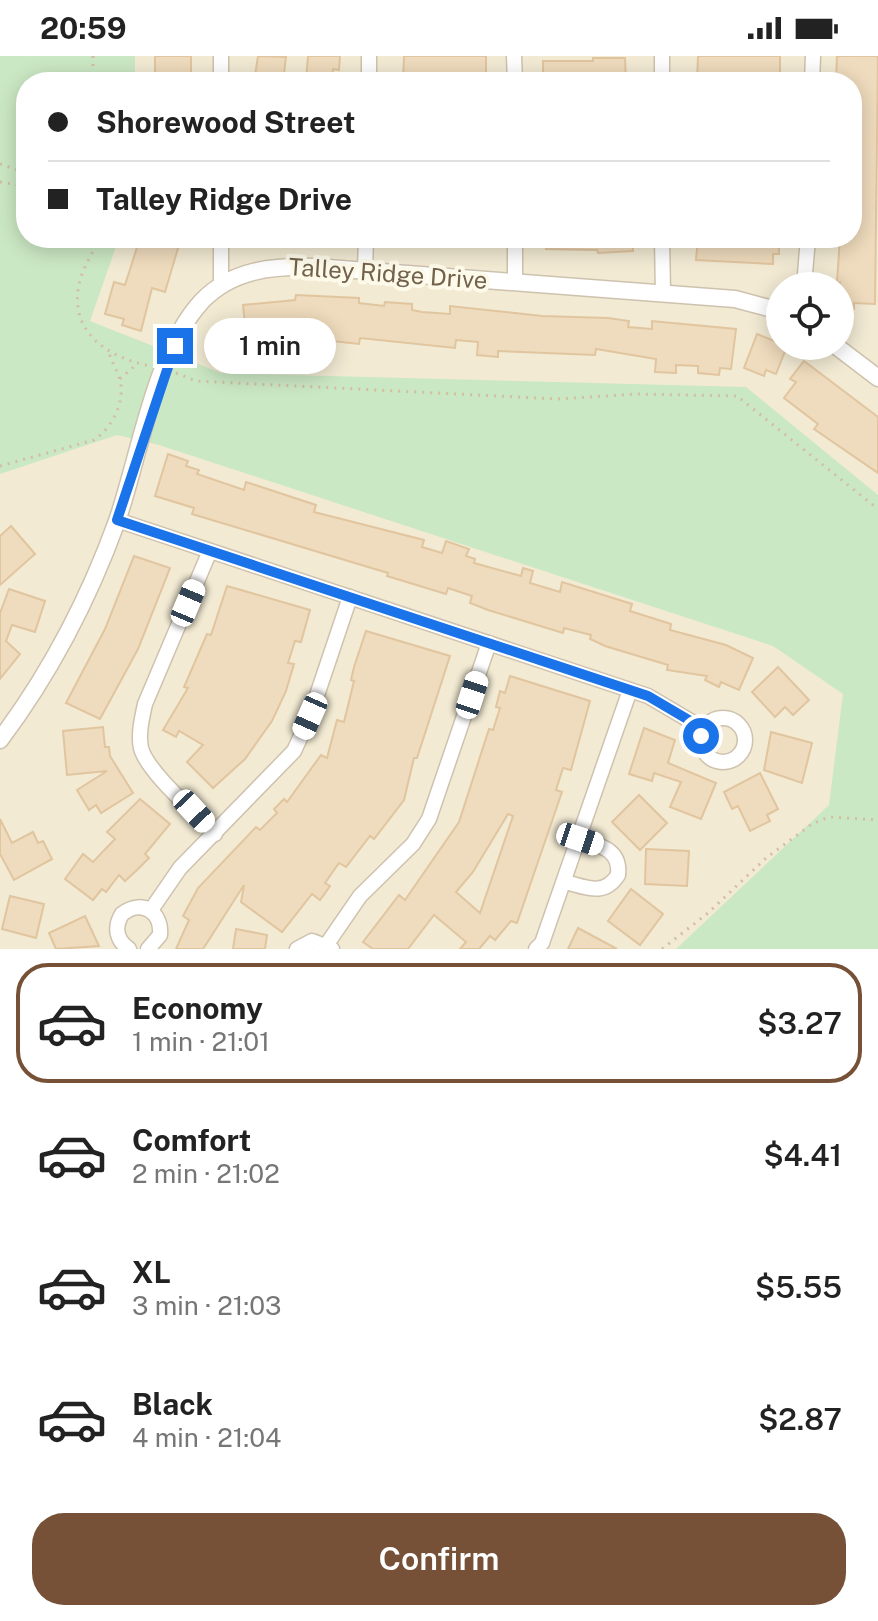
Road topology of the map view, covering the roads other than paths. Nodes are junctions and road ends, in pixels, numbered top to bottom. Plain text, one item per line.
1 (221, 248) edge
2 (366, 248) edge
3 (515, 248) edge
4 (662, 248) edge
5 (807, 248) edge
6 (365, 270) junction
7 (805, 272) edge
8 (515, 282) junction
9 (221, 285) junction
10 (663, 293) junction
11 (766, 307) edge
12 (854, 360) edge
13 (878, 378) edge
14 (117, 520) junction
15 (209, 553) junction
16 (350, 597) junction
17 (489, 643) junction
18 (630, 690) junction
19 (704, 729) dead end
20 (0, 740) edge
21 (215, 834) junction
22 (580, 839) junction
23 (565, 882) junction
24 (151, 910) junction
25 (329, 946) edge
26 (129, 949) edge
27 (148, 949) edge
28 (297, 949) edge
29 (536, 949) edge

1 - 9 street
2 - 6 street
3 - 8 street
4 - 10 street
5 - 7 street
6 - 8 street, Talley Ridge Drive
6 - 9 street, Talley Ridge Drive
8 - 10 street, Talley Ridge Drive
9 - 14 street, Talley Ridge Drive
10 - 11 street, Talley Ridge Drive
12 - 13 street
14 - 15 street
14 - 20 street, Talley Ridge Drive
15 - 16 street
15 - 21 street
16 - 17 street
16 - 21 street
17 - 18 street
17 - 25 street
18 - 19 street
18 - 22 street
21 - 24 street
22 - 23 street
22 - 23 street
23 - 29 street
24 - 26 street
24 - 27 street
25 - 28 street

